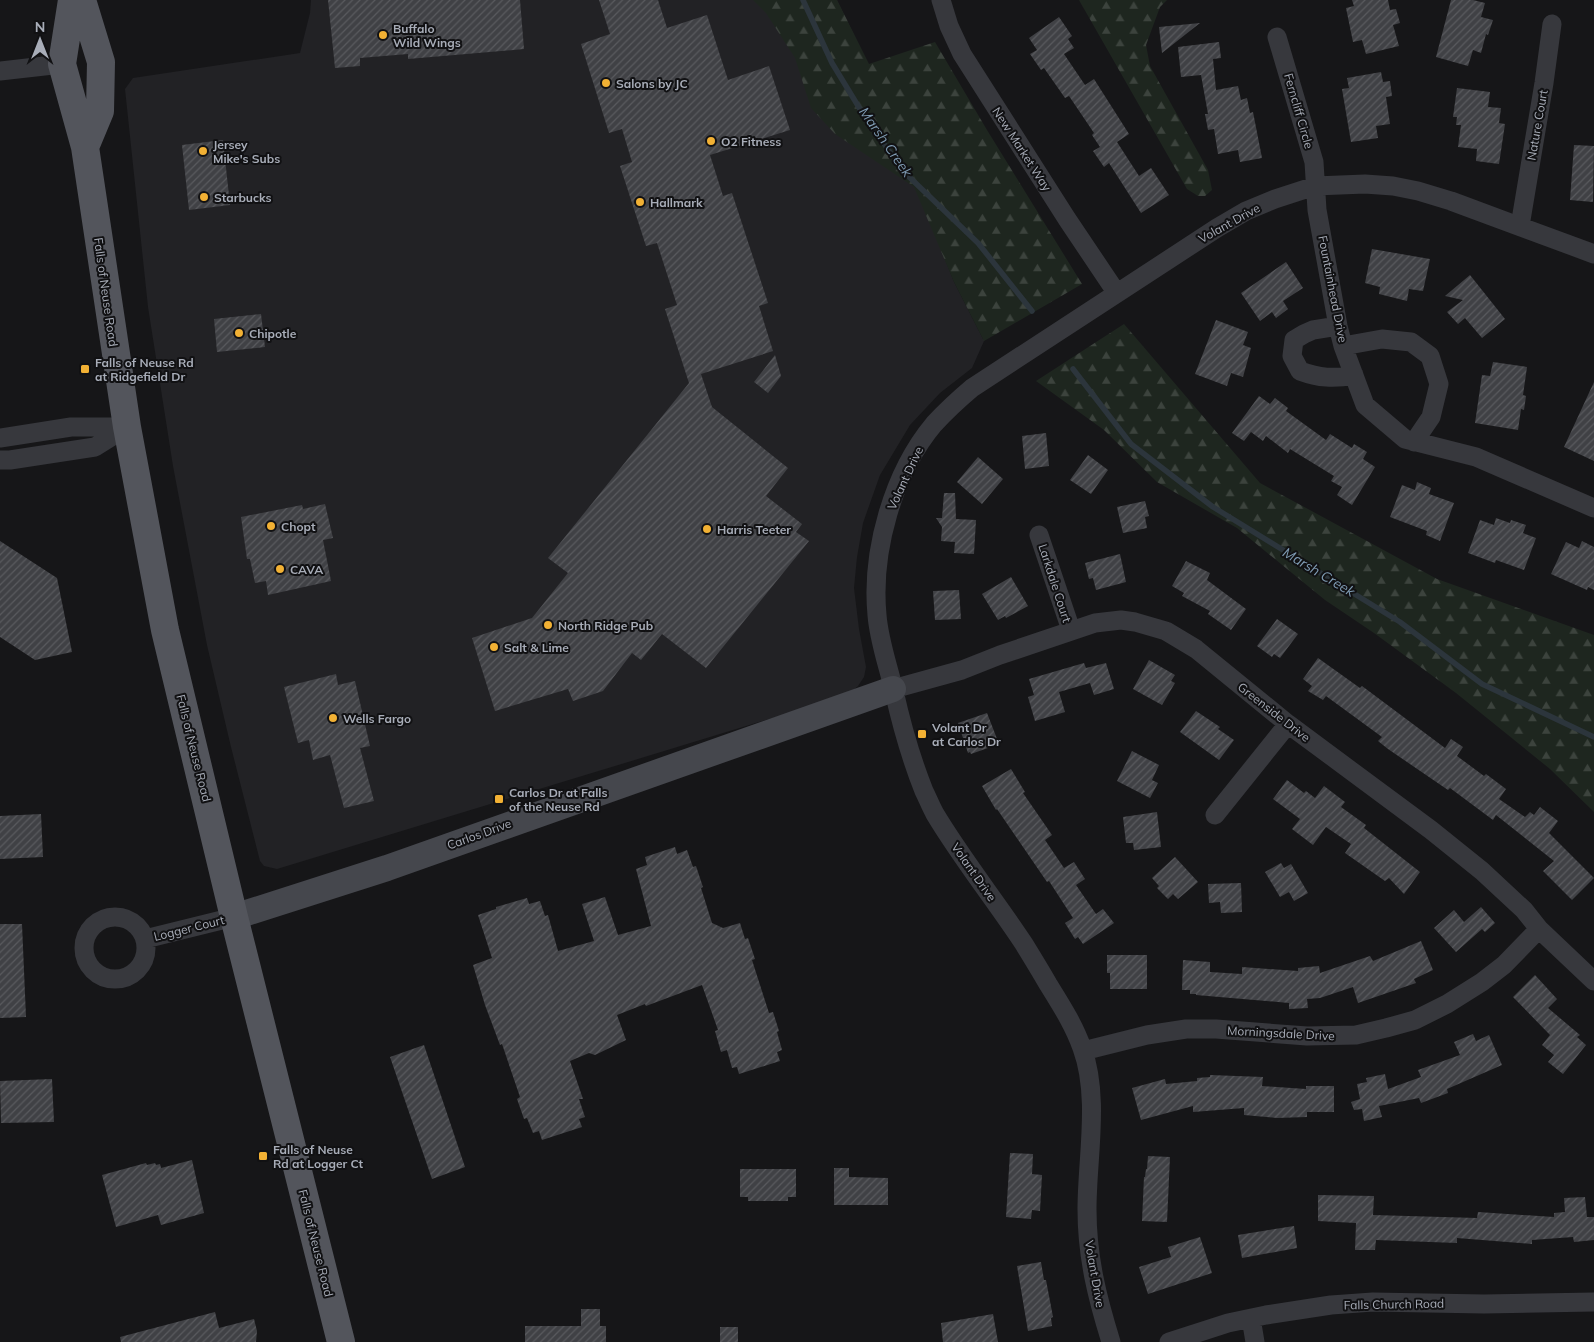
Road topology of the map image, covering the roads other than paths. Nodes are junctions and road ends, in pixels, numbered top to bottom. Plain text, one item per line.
1 (72, 0) edge
2 (82, 0) edge
3 (941, 0) edge
4 (1552, 24) dead end
5 (1277, 37) dead end
6 (62, 64) junction
7 (0, 70) edge
8 (85, 147) junction
9 (1316, 186) junction
10 (1520, 226) junction
11 (1594, 254) edge
12 (1116, 292) junction
13 (1338, 326) junction
14 (1343, 346) junction
15 (1354, 375) junction
16 (127, 428) junction
17 (0, 438) edge
18 (1414, 442) junction
19 (0, 460) edge
20 (1594, 508) edge
21 (1039, 535) dead end
22 (1071, 630) junction
23 (894, 689) junction
24 (1288, 724) junction
25 (1215, 815) dead end
26 (234, 917) junction
27 (1539, 929) junction
28 (145, 938) dead end
29 (1594, 981) edge
30 (1083, 1051) junction
31 (1594, 1302) edge
32 (1251, 1318) junction
33 (341, 1342) edge
34 (1111, 1342) edge
35 (1169, 1342) edge
36 (1255, 1342) edge

1 - 6 main road
2 - 8 main road
3 - 12 street, New Market Way
4 - 10 street, Nature Court
5 - 9 street, Ferncliff Circle
6 - 7 street
6 - 8 main road, Falls of Neuse Road
8 - 16 main road, Falls of Neuse Road
9 - 10 street, Volant Drive
9 - 12 street, Volant Drive
9 - 13 street, Fountainhead Drive
10 - 11 street, Volant Drive
12 - 23 street, Volant Drive
13 - 14 street, Fountainhead Drive
13 - 15 street
14 - 15 street, Fountainhead Drive
14 - 18 street
15 - 18 street, Fountainhead Drive
16 - 17 street
16 - 19 street
16 - 26 main road, Falls of Neuse Road
18 - 20 street, Fountainhead Drive
21 - 22 street, Larkdale Court
22 - 23 street, Greenside Drive
22 - 24 street, Greenside Drive
23 - 26 street, Carlos Drive
23 - 30 street, Volant Drive
24 - 25 street
24 - 27 street, Greenside Drive
26 - 28 street, Logger Court
26 - 33 main road, Falls of Neuse Road
27 - 29 street, Greenside Drive
27 - 30 street, Morningsdale Drive
30 - 34 street, Volant Drive
31 - 32 street, Falls Church Road
32 - 35 street, Falls Church Road
32 - 36 street

